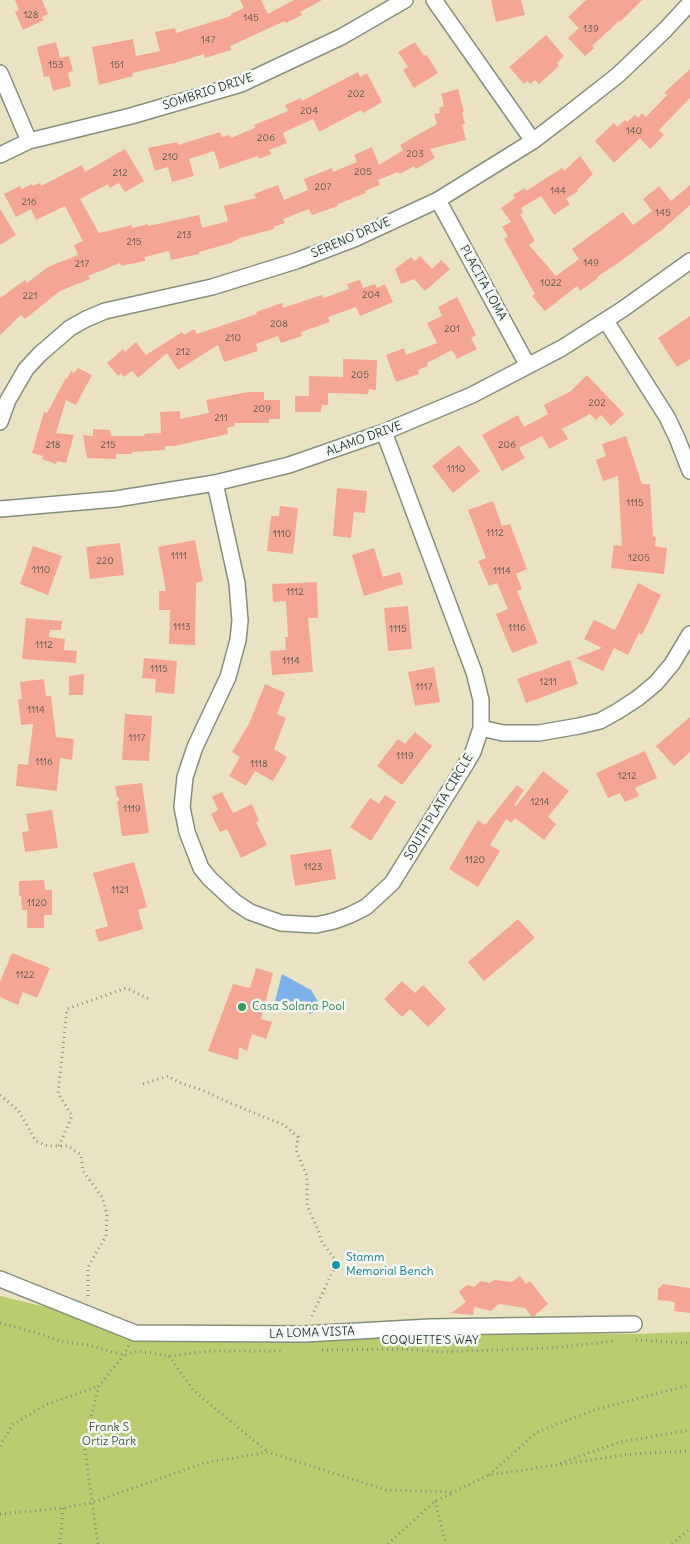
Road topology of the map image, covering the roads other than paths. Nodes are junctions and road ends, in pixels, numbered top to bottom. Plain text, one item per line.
1 (405, 0) edge
2 (434, 0) edge
3 (690, 3) edge
4 (0, 73) edge
5 (29, 141) junction
6 (533, 141) junction
7 (0, 155) edge
8 (438, 200) junction
9 (690, 261) edge
10 (606, 321) junction
11 (528, 366) junction
12 (0, 422) edge
13 (384, 432) junction
14 (690, 472) edge
15 (215, 483) junction
16 (0, 509) edge
17 (690, 634) edge
18 (481, 728) junction
19 (0, 1279) edge
20 (634, 1324) dead end

1 - 5 street, SOMBRIO DRIVE
2 - 6 street
3 - 6 street, SERENO DRIVE
4 - 5 street
5 - 7 street, SOMBRIO DRIVE
6 - 8 street, SERENO DRIVE
8 - 11 street, PLACITA LOMA
8 - 12 street, SERENO DRIVE
9 - 10 street, ALAMO DRIVE
10 - 11 street, ALAMO DRIVE
10 - 14 street
11 - 13 street, ALAMO DRIVE
13 - 15 street, ALAMO DRIVE
13 - 18 street, SOUTH PLATA CIRCLE
15 - 16 street, ALAMO DRIVE
15 - 18 street, SOUTH PLATA CIRCLE
17 - 18 street
19 - 20 street, LA LOMA VISTA

